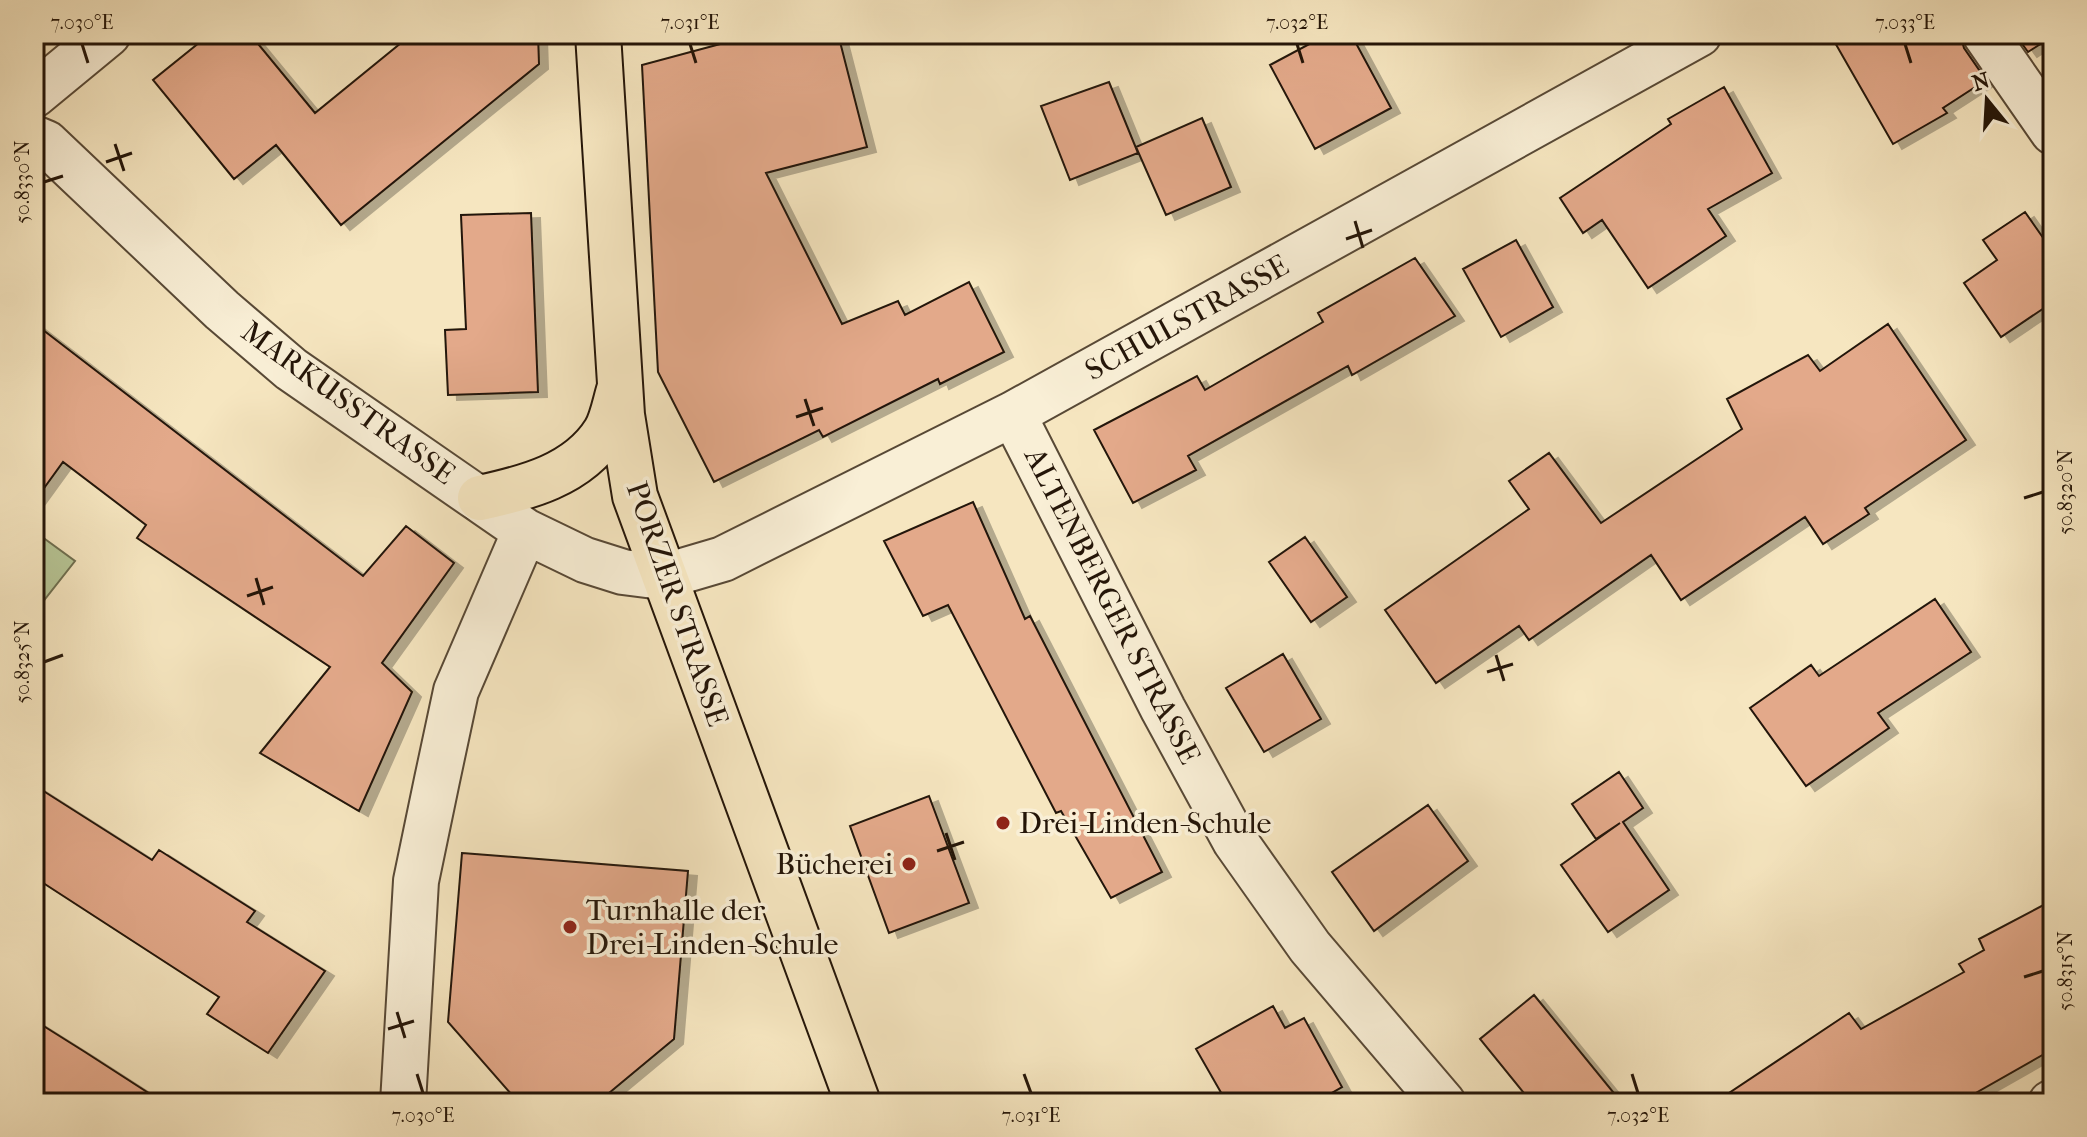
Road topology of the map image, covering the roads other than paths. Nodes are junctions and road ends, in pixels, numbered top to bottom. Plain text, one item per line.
1 (108, 34) edge
2 (598, 34) edge
3 (1699, 34) edge
4 (1985, 34) edge
5 (34, 95) edge
6 (2053, 132) edge
7 (34, 138) edge
8 (620, 388) junction
9 (1013, 414) junction
10 (480, 498) junction
11 (525, 531) junction
12 (662, 577) junction
13 (403, 1103) edge
14 (858, 1103) edge
15 (1443, 1103) edge

1 - 5 street
2 - 8 main road, PORZER STRASSE
3 - 9 street, SCHULSTRASSE
4 - 6 street
7 - 10 street, MARKUSSTRASSE
8 - 10 main road
8 - 12 main road, PORZER STRASSE
9 - 12 street, SCHULSTRASSE
9 - 15 street, ALTENBERGER STRASSE
10 - 11 street, MARKUSSTRASSE
11 - 12 street, MARKUSSTRASSE
11 - 13 street
12 - 14 main road, PORZER STRASSE

